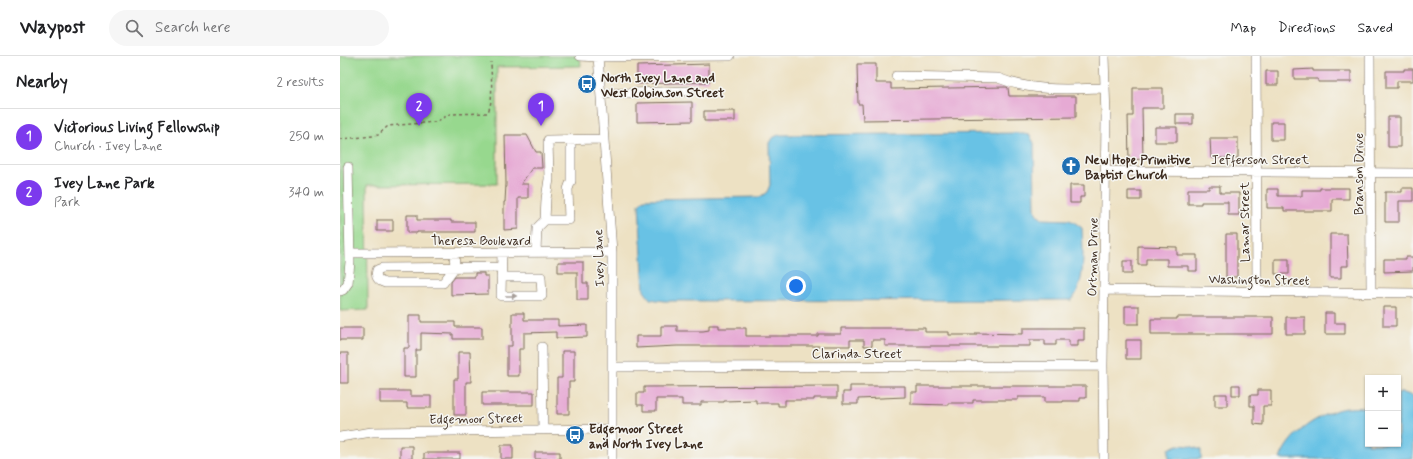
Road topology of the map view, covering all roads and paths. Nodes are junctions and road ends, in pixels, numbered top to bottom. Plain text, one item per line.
1 (580, 56) edge
2 (634, 56) edge
3 (730, 56) edge
4 (1104, 56) edge
5 (1256, 56) edge
6 (1370, 56) edge
7 (598, 57) edge
8 (490, 62) dead end
9 (896, 76) dead end
10 (1105, 88) junction
11 (688, 91) dead end
12 (601, 94) junction
13 (340, 139) edge
14 (604, 139) junction
15 (571, 140) junction
16 (348, 167) dead end
17 (1106, 171) junction
18 (1257, 172) junction
19 (1371, 172) junction
20 (1413, 173) edge
21 (545, 220) junction
22 (502, 252) junction
23 (536, 252) junction
24 (612, 252) junction
25 (350, 253) junction
26 (454, 253) junction
27 (438, 267) junction
28 (455, 267) junction
29 (501, 267) junction
30 (501, 277) junction
31 (423, 283) junction
32 (1104, 290) junction
33 (340, 291) edge
34 (1257, 292) junction
35 (1371, 292) junction
36 (1413, 293) edge
37 (542, 347) dead end
38 (1103, 366) junction
39 (612, 367) junction
40 (612, 429) junction
41 (543, 430) junction
42 (340, 437) edge
43 (612, 459) edge
44 (1104, 459) edge

1 - 7 street
2 - 3 street
2 - 7 street
4 - 10 street, Ortman Drive
5 - 18 street, Lamar Street
6 - 19 street, Branson Drive
7 - 12 street, Ivey Lane
8 - 13 path
9 - 10 street
10 - 17 street, Ortman Drive
11 - 12 street
12 - 14 street, Ivey Lane
14 - 15 street
14 - 24 street, Ivey Lane
15 - 21 street
15 - 21 street
16 - 25 street
17 - 18 street, Jefferson Street
17 - 32 street, Ortman Drive
18 - 19 street, Jefferson Street
18 - 34 street, Lamar Street
19 - 20 street, Jefferson Street
19 - 35 street, Branson Drive
21 - 23 street
22 - 23 street, Theresa Boulevard
22 - 26 street, Theresa Boulevard
22 - 29 street
23 - 24 street, Theresa Boulevard
24 - 39 street, Ivey Lane
25 - 26 street, Theresa Boulevard
25 - 33 street
26 - 28 street
27 - 28 street
27 - 31 street
27 - 31 street
28 - 29 street
28 - 31 street
29 - 30 street
30 -> 30 street
32 - 34 street, Washington Street
32 - 38 street, Ortman Drive
34 - 35 street, Washington Street
35 - 36 street, Washington Street
37 - 41 street
38 - 39 street, Clarinda Street
38 - 44 street, Ortman Drive
39 - 40 street, Ivey Lane
40 - 41 street, Edgemoor Street
40 - 43 street, Ivey Lane
41 - 42 street, Edgemoor Street

